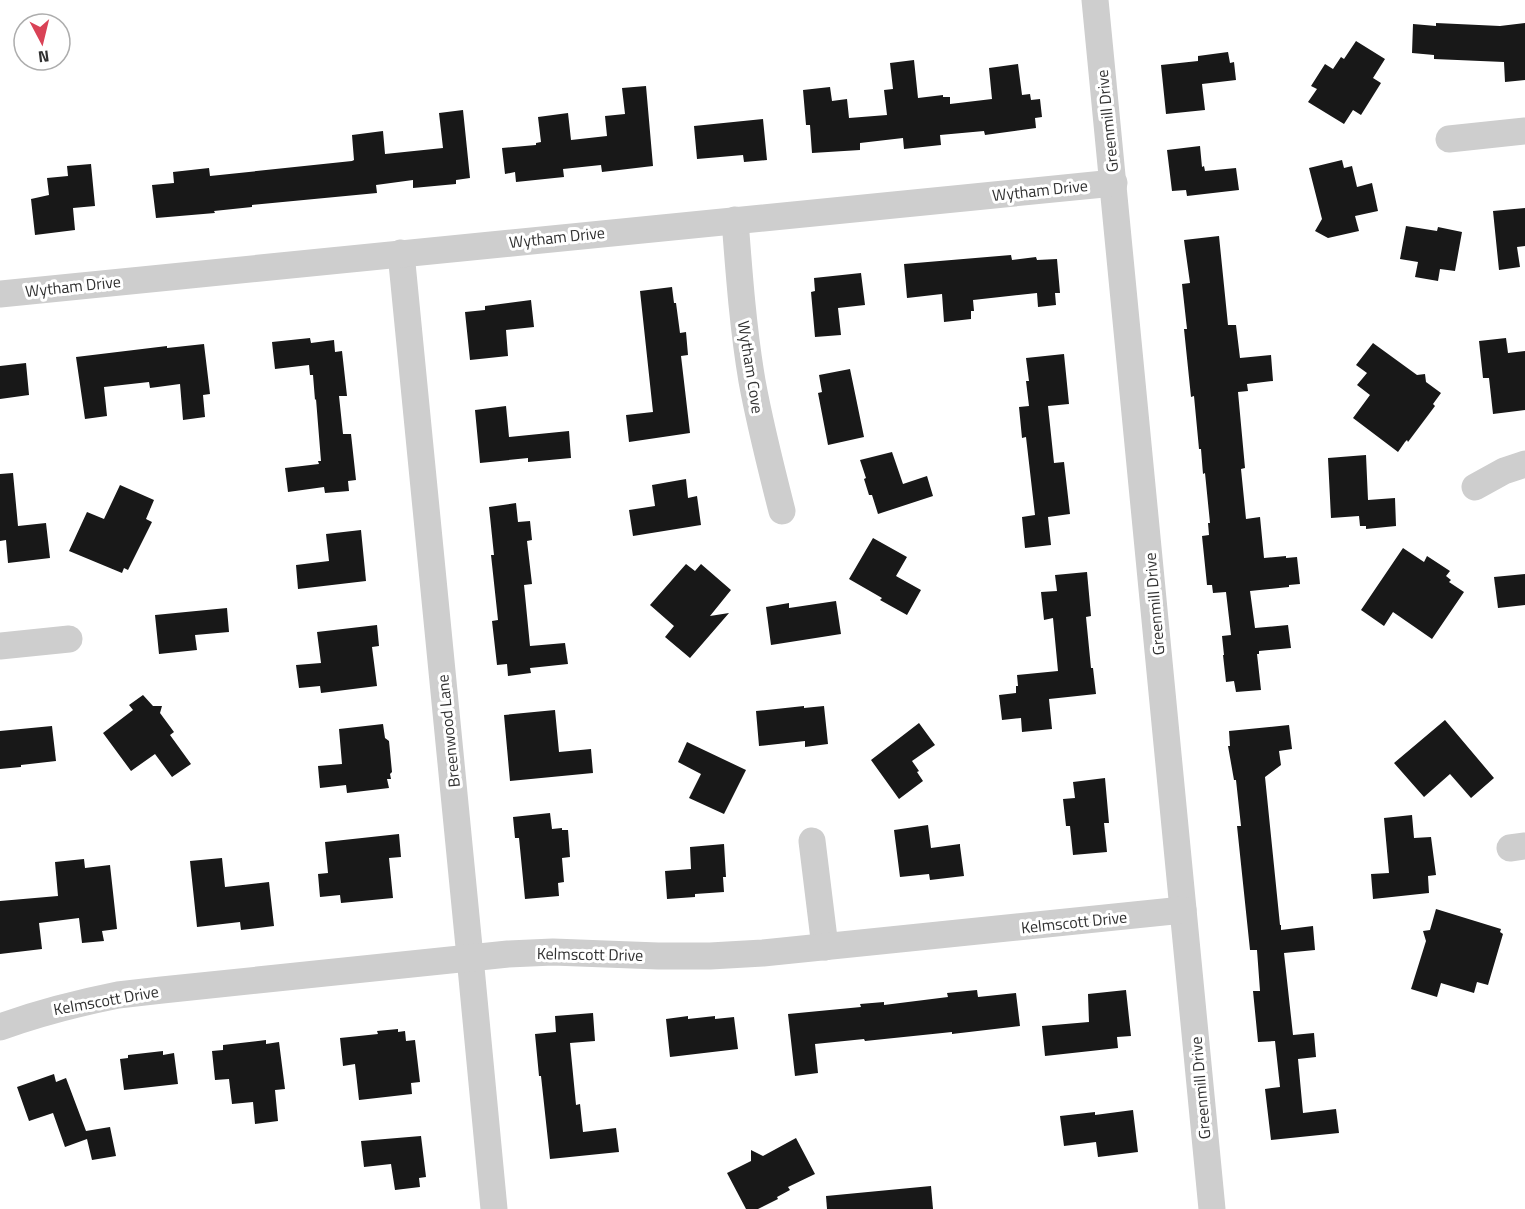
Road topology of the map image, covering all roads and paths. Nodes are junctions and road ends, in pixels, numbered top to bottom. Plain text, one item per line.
1 (1095, 0) edge
2 (1525, 131) edge
3 (1449, 139) dead end
4 (1114, 183) junction
5 (735, 220) junction
6 (401, 253) junction
7 (0, 294) edge
8 (1525, 464) edge
9 (1475, 487) dead end
10 (782, 511) dead end
11 (69, 639) dead end
12 (0, 646) edge
13 (812, 841) dead end
14 (1183, 910) junction
15 (825, 947) junction
16 (470, 957) junction
17 (0, 1027) edge
18 (494, 1209) edge
19 (1212, 1209) edge

1 - 4 street, Greenmill Drive
2 - 3 street
4 - 5 street, Wytham Drive
4 - 14 street, Greenmill Drive
5 - 6 street, Wytham Drive
5 - 10 street, Wytham Cove
6 - 7 street, Wytham Drive
6 - 16 street, Breenwood Lane
8 - 9 street
11 - 12 street
13 - 15 street
14 - 15 street, Kelmscott Drive
14 - 19 street, Greenmill Drive
15 - 16 street, Kelmscott Drive
16 - 17 street, Kelmscott Drive
16 - 18 street, Breenwood Lane

